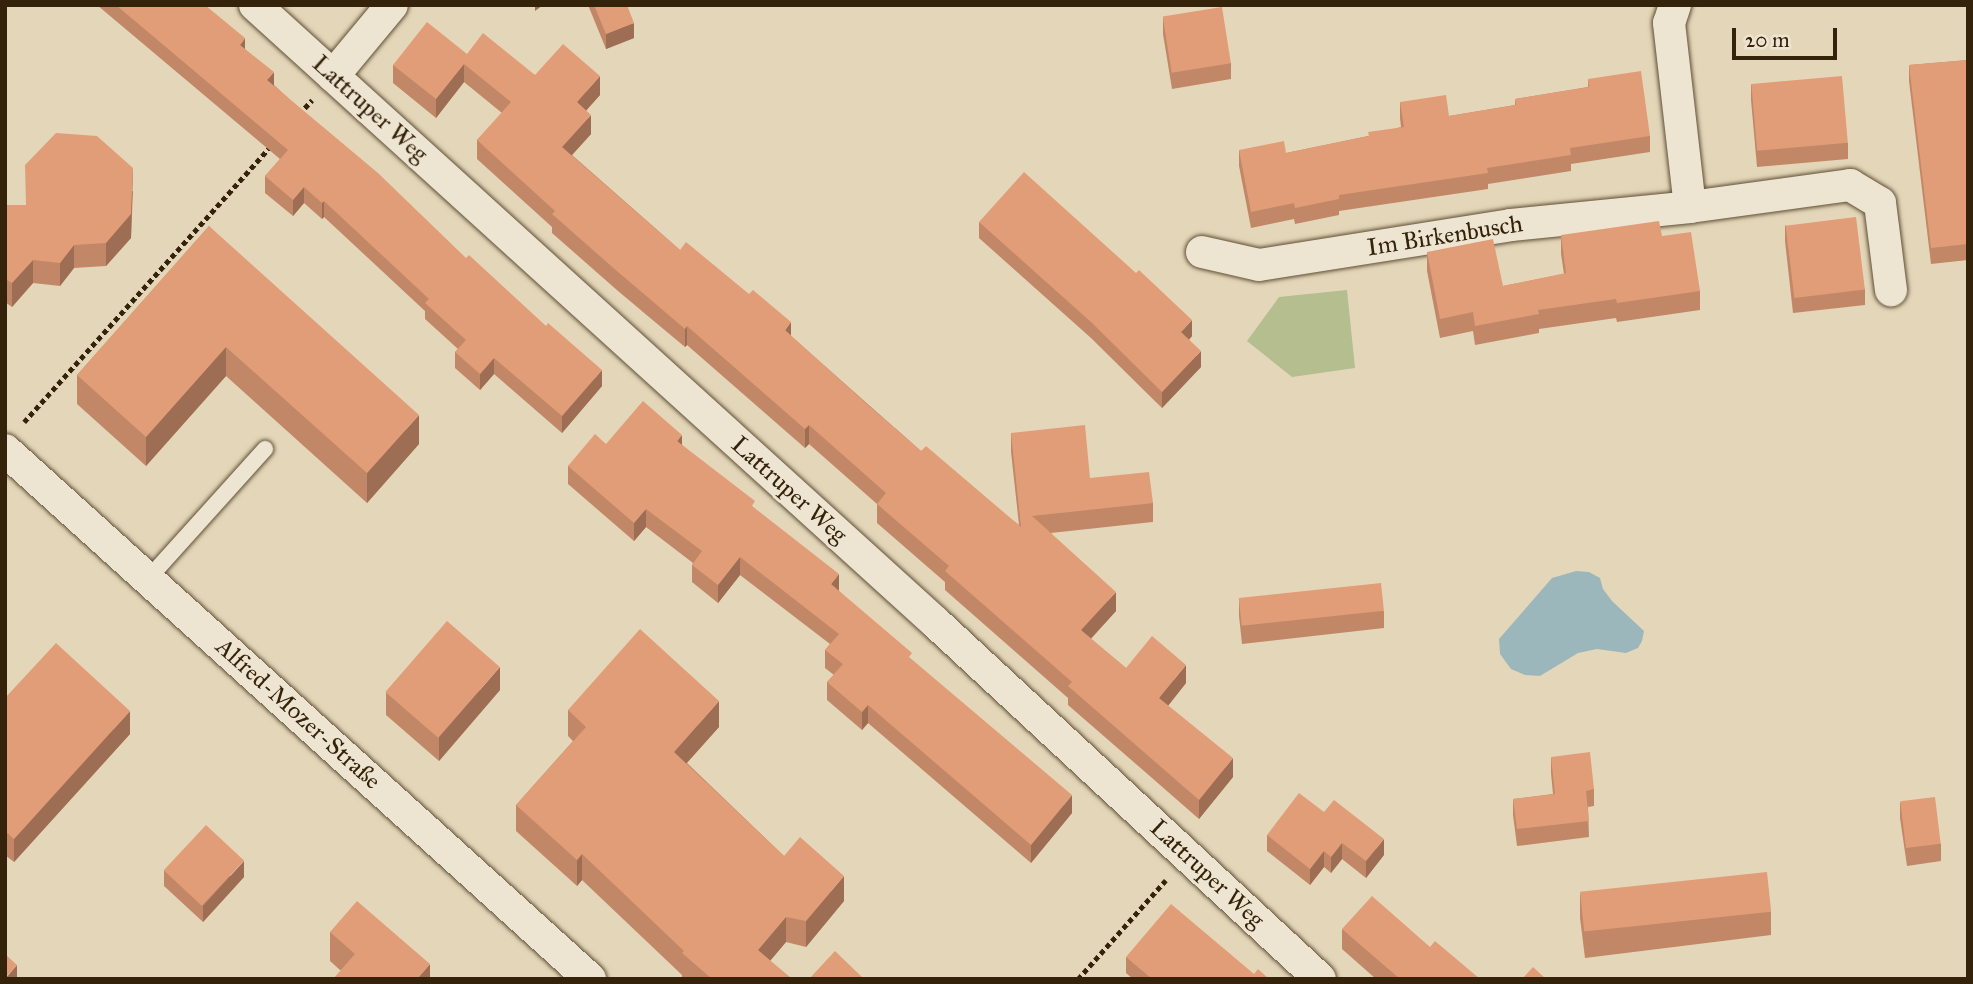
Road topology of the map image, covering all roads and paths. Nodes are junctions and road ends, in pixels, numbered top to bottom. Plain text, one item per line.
1 (255, 5) edge
2 (392, 5) edge
3 (1675, 5) edge
4 (333, 76) junction
5 (297, 117) edge
6 (279, 137) edge
7 (1690, 207) junction
8 (1202, 253) dead end
9 (1891, 290) dead end
10 (10, 441) edge
11 (265, 449) dead end
12 (148, 579) junction
13 (1187, 856) junction
14 (590, 979) edge
15 (1078, 979) edge
16 (1320, 979) edge

1 - 4 street, Lattruper Weg
2 - 4 street
3 - 7 street
4 - 5 path
4 - 13 street, Lattruper Weg
6 - 10 path
7 - 8 street, Im Birkenbusch
7 - 9 street, Im Birkenbusch
10 - 12 street, Alfred-Mozer-Straße
11 - 12 lane
12 - 14 street, Alfred-Mozer-Straße
13 - 15 path
13 - 16 street, Lattruper Weg

